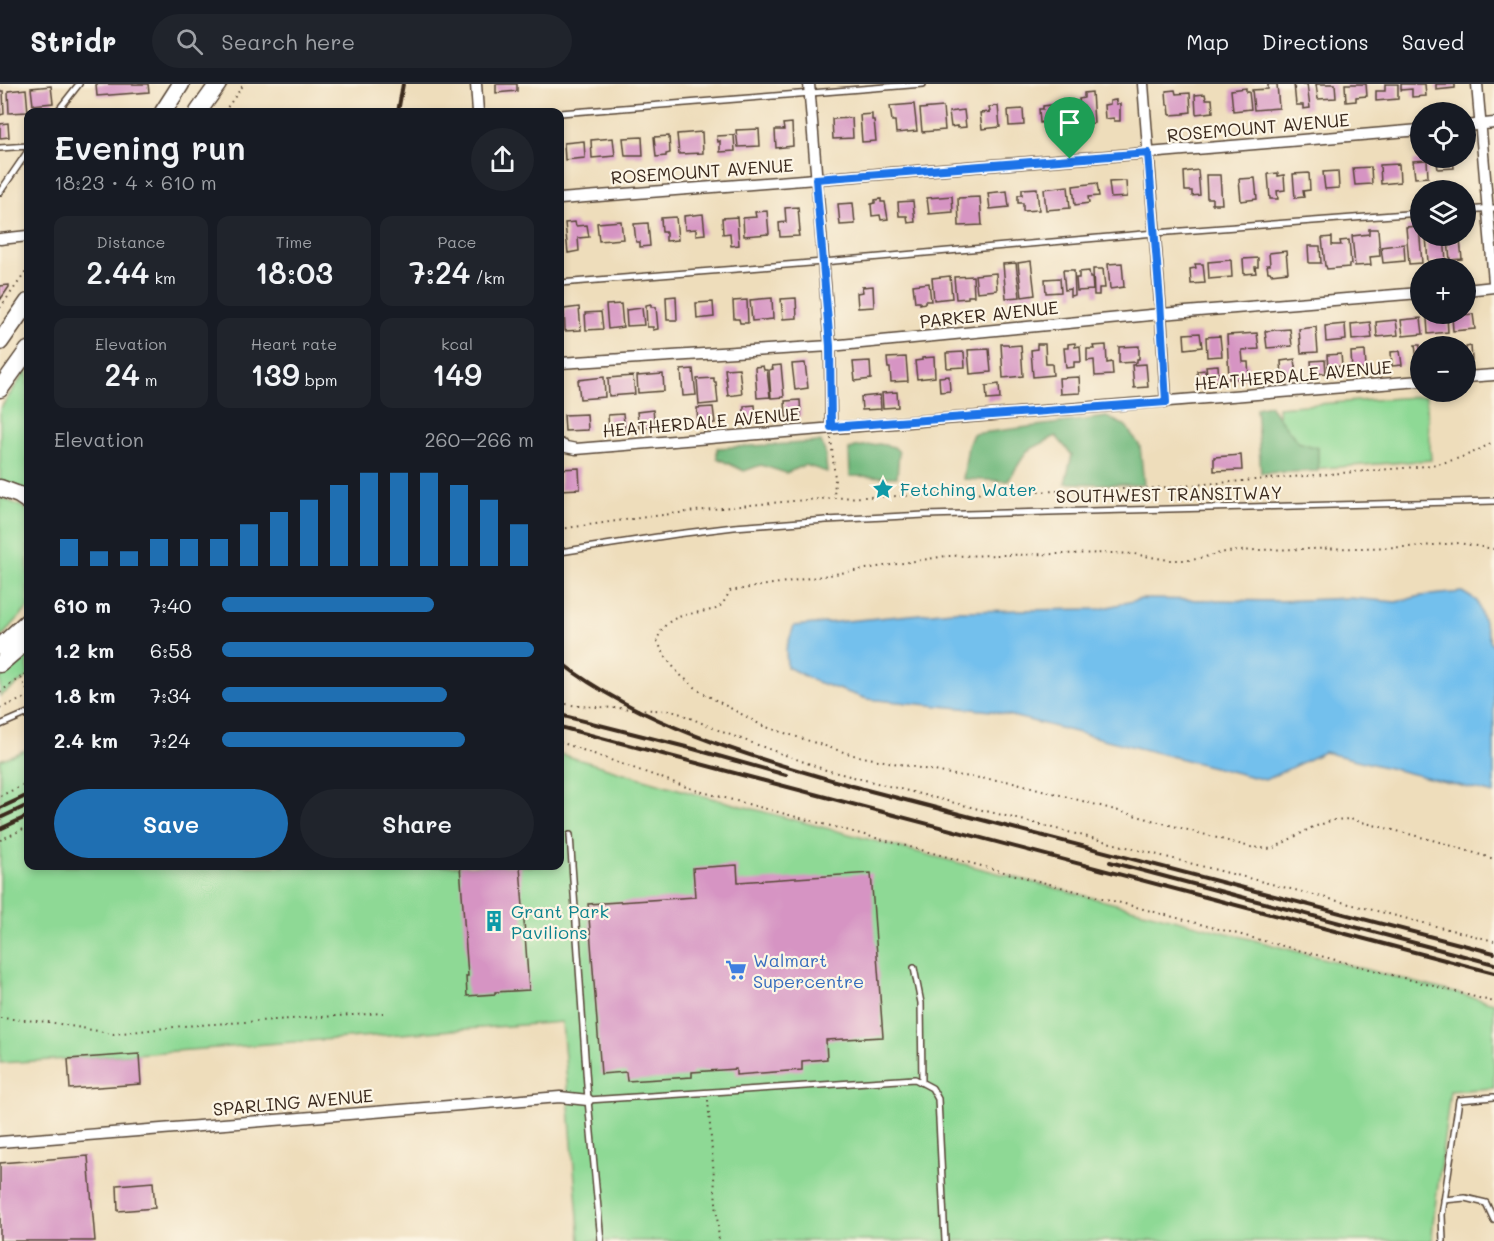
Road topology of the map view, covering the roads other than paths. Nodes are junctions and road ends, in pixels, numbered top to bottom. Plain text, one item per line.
1 (79, 84) edge
2 (181, 84) edge
3 (218, 84) edge
4 (476, 84) edge
5 (922, 84) edge
6 (1143, 84) edge
7 (1477, 84) edge
8 (809, 88) edge
9 (60, 108) edge
10 (166, 108) edge
11 (201, 108) edge
12 (478, 108) edge
13 (564, 113) edge
14 (1494, 123) edge
15 (1481, 124) junction
16 (1476, 125) edge
17 (1410, 131) edge
18 (24, 146) edge
19 (0, 148) edge
20 (1148, 153) junction
21 (24, 157) edge
22 (816, 179) junction
23 (0, 192) edge
24 (564, 199) edge
25 (1491, 208) edge
26 (1476, 209) edge
27 (1410, 214) edge
28 (1155, 233) junction
29 (24, 236) edge
30 (0, 239) edge
31 (823, 262) junction
32 (1494, 282) edge
33 (564, 283) edge
34 (1494, 287) edge
35 (1476, 289) edge
36 (1410, 294) edge
37 (24, 308) edge
38 (1161, 314) junction
39 (0, 342) edge
40 (830, 346) junction
41 (24, 356) edge
42 (564, 363) edge
43 (1494, 375) edge
44 (1476, 376) edge
45 (1410, 382) edge
46 (0, 389) edge
47 (1166, 402) junction
48 (831, 427) junction
49 (564, 445) edge
50 (0, 488) edge
51 (24, 498) edge
52 (1494, 501) edge
53 (564, 551) edge
54 (24, 625) edge
55 (24, 644) edge
56 (0, 648) edge
57 (0, 664) edge
58 (24, 715) edge
59 (0, 724) edge
60 (570, 835) dead end
61 (914, 968) dead end
62 (922, 1083) junction
63 (1494, 1097) edge
64 (588, 1100) junction
65 (0, 1142) edge
66 (1444, 1200) junction
67 (1494, 1220) edge
68 (946, 1240) edge
69 (601, 1241) edge
70 (1443, 1241) edge

1 - 9 lane
2 - 10 main road
3 - 11 main road
4 - 12 street
5 - 8 lane
6 - 20 street
7 - 15 street
8 - 13 lane
8 - 22 street
14 - 15 street
15 - 16 street
15 - 25 street
17 - 20 street, ROSEMOUNT AVENUE
18 - 19 lane
20 - 22 street, ROSEMOUNT AVENUE
20 - 28 street
21 - 23 lane
22 - 24 street, ROSEMOUNT AVENUE
22 - 31 street
25 - 26 lane
25 - 32 street
27 - 28 lane
28 - 31 lane
28 - 38 street
29 - 30 street
31 - 33 lane
31 - 40 street
34 - 35 street
36 - 38 street, PARKER AVENUE
37 - 39 main road
38 - 40 street, PARKER AVENUE
38 - 47 street
40 - 42 street, PARKER AVENUE
40 - 48 street
41 - 46 main road
43 - 44 street
45 - 47 street, HEATHERDALE AVENUE
47 - 48 street, HEATHERDALE AVENUE
48 - 49 street, HEATHERDALE AVENUE
50 - 51 main road
52 - 53 lane, SOUTHWEST TRANSITWAY
54 - 56 main road
55 - 57 main road
58 - 59 lane
60 - 64 lane
61 - 62 lane
62 - 64 lane
62 - 68 lane
63 - 66 lane
64 - 65 street, SPARLING AVENUE
64 - 69 lane
66 - 67 lane
66 - 70 lane

